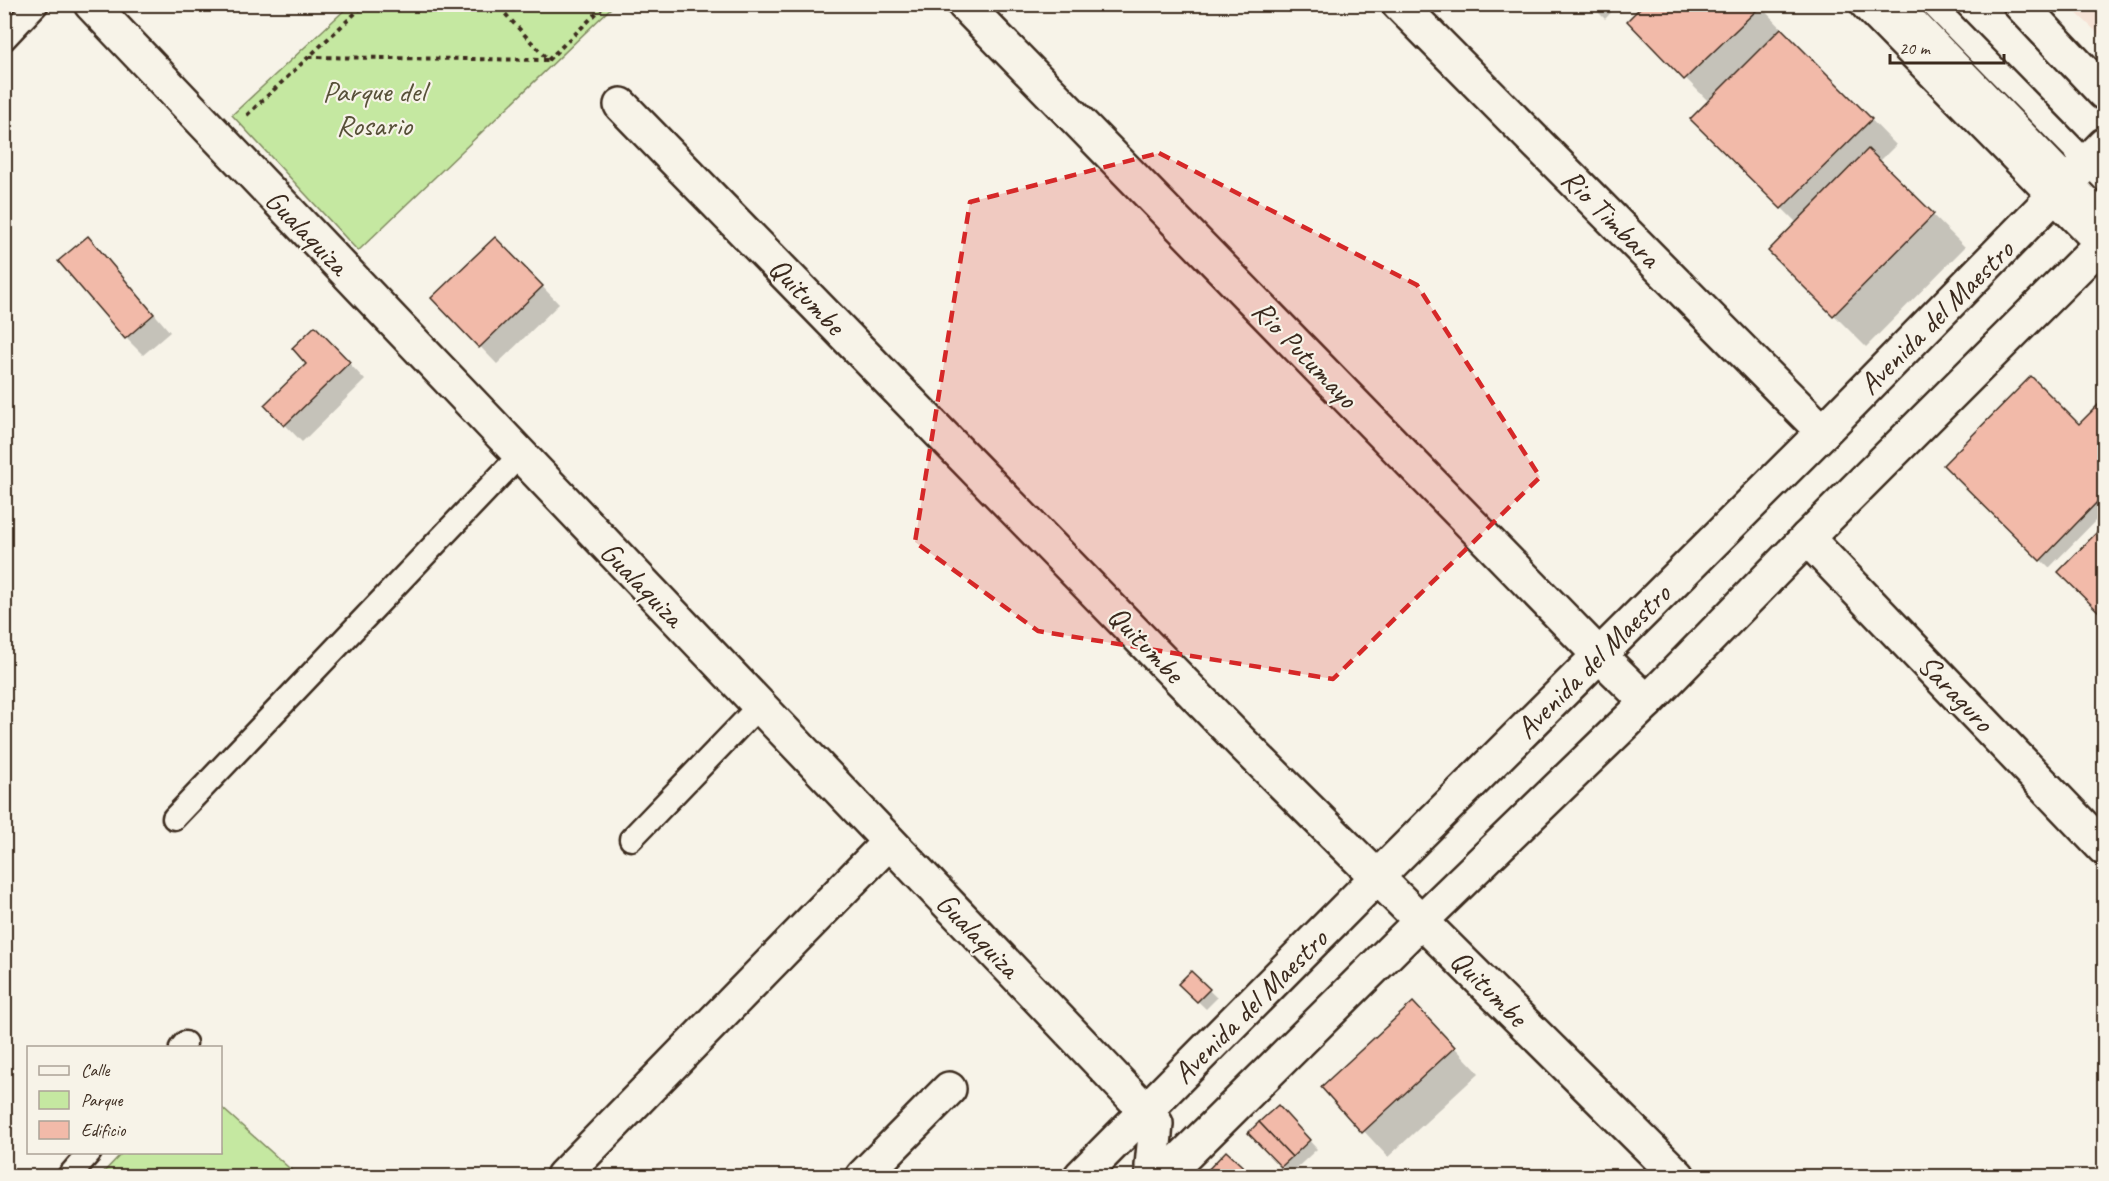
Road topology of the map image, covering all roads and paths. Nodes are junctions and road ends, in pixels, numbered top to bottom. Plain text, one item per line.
1 (37, 4) edge
2 (91, 4) edge
3 (365, 4) edge
4 (496, 4) edge
5 (606, 4) edge
6 (964, 4) edge
7 (1399, 4) edge
8 (1867, 4) edge
9 (1900, 4) edge
10 (1932, 4) edge
11 (2020, 4) edge
12 (4, 39) edge
13 (309, 57) junction
14 (548, 60) junction
15 (2104, 93) edge
16 (621, 105) dead end
17 (239, 123) dead end
18 (2084, 172) edge
19 (2104, 236) edge
20 (1823, 432) junction
21 (520, 455) junction
22 (1807, 538) junction
23 (1599, 655) junction
24 (1647, 702) junction
25 (759, 706) junction
26 (174, 818) dead end
27 (631, 839) dead end
28 (889, 842) junction
29 (2104, 848) edge
30 (1378, 876) junction
31 (1421, 921) junction
32 (949, 1089) dead end
33 (1145, 1110) junction
34 (88, 1154) edge
35 (69, 1176) edge
36 (563, 1176) edge
37 (863, 1176) edge
38 (1080, 1176) edge
39 (1157, 1176) edge
40 (1164, 1176) edge
41 (1678, 1176) edge

1 - 12 lane
2 - 21 street, Gualaquiza
3 - 13 path
4 - 14 path
5 - 14 path
6 - 23 street, Rio Putumayo
7 - 20 street, Rio Timbara
8 - 18 street
9 - 18 lane
10 - 18 lane
11 - 15 street
13 - 14 path
13 - 17 path
16 - 30 street, Quitumbe
18 - 19 street
18 - 20 street, Avenida del Maestro
19 - 22 street, Avenida del Maestro
20 - 23 street, Avenida del Maestro
21 - 25 street, Gualaquiza
21 - 26 lane
22 - 24 street, Avenida del Maestro
22 - 29 street, Saraguro
23 - 24 street, Rio Putumayo
23 - 30 street, Avenida del Maestro
24 - 31 street, Avenida del Maestro
25 - 27 lane
25 - 28 street, Gualaquiza
28 - 33 street, Gualaquiza
28 - 36 street
30 - 31 street, Quitumbe
30 - 33 street, Avenida del Maestro
31 - 40 street, Avenida del Maestro
31 - 41 street, Quitumbe
32 - 37 street
33 - 38 street, Avenida del Maestro
33 - 39 street, Gualaquiza
34 - 35 lane

